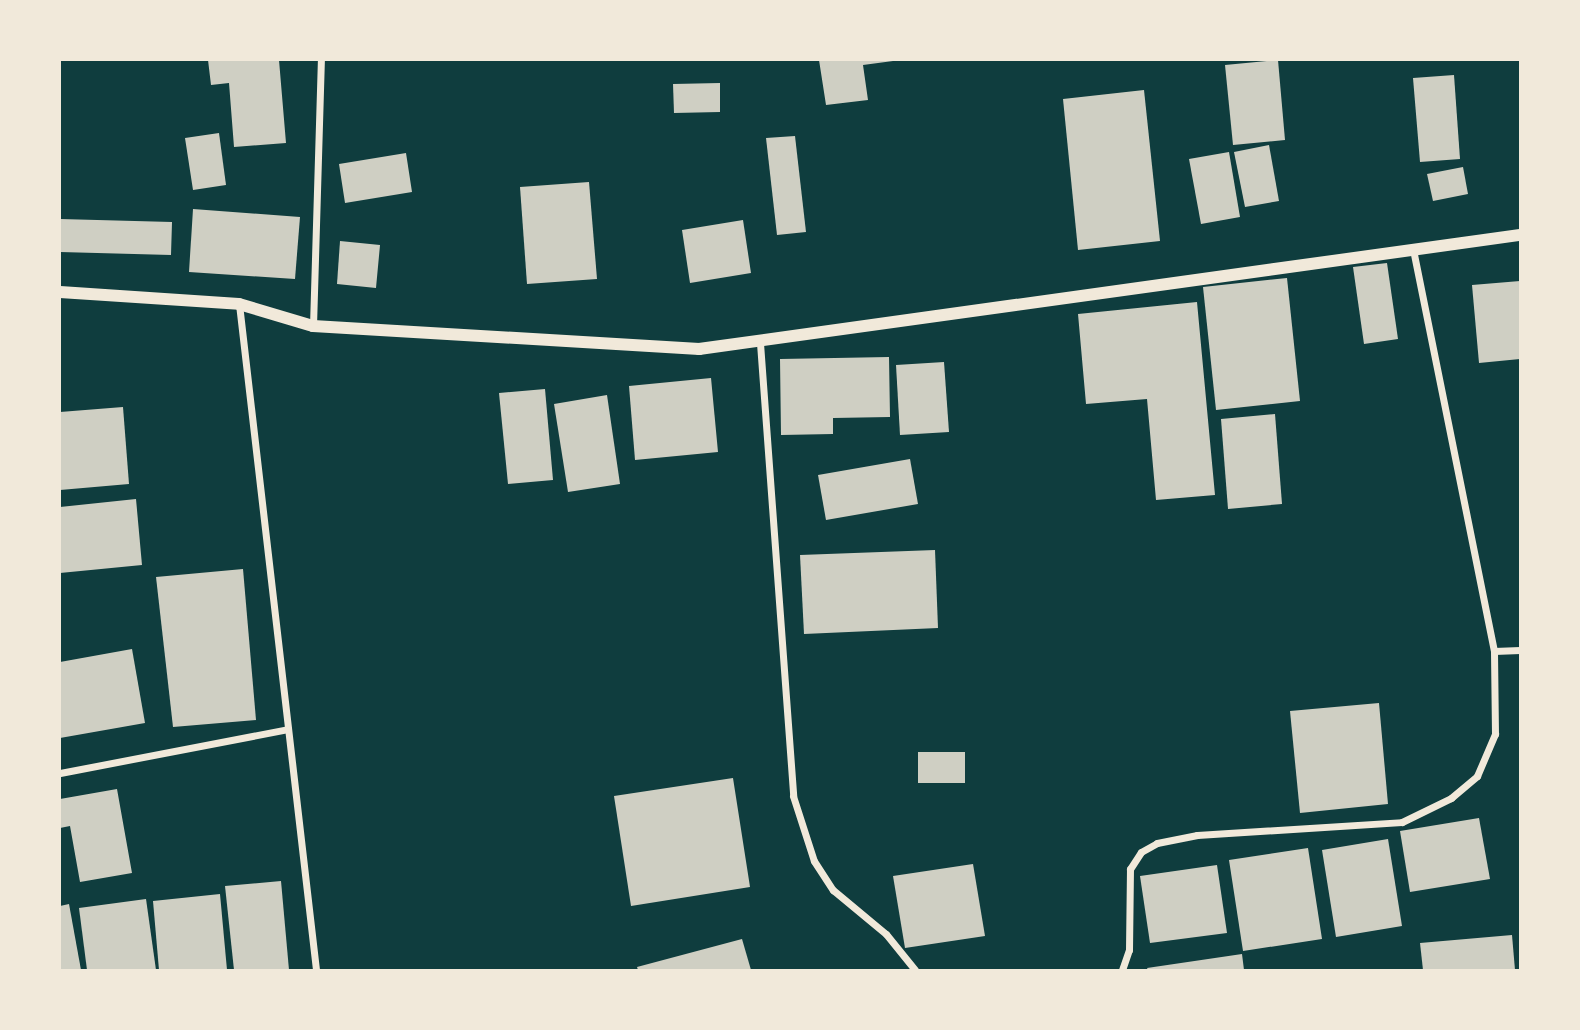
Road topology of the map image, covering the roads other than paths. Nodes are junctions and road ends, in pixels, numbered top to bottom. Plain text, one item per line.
1 (321, 60) edge
2 (1521, 235) edge
3 (1413, 248) junction
4 (60, 292) edge
5 (239, 304) junction
6 (313, 327) junction
7 (760, 343) junction
8 (1521, 650) edge
9 (1494, 652) junction
10 (288, 729) junction
11 (60, 773) edge
12 (316, 971) edge
13 (915, 971) edge
14 (1122, 971) edge

1 - 6 street
2 - 3 street
3 - 7 street
3 - 9 street
4 - 5 street
5 - 6 street
5 - 10 street
6 - 7 street
7 - 13 street
8 - 9 street
9 - 14 street
10 - 11 street
10 - 12 street

